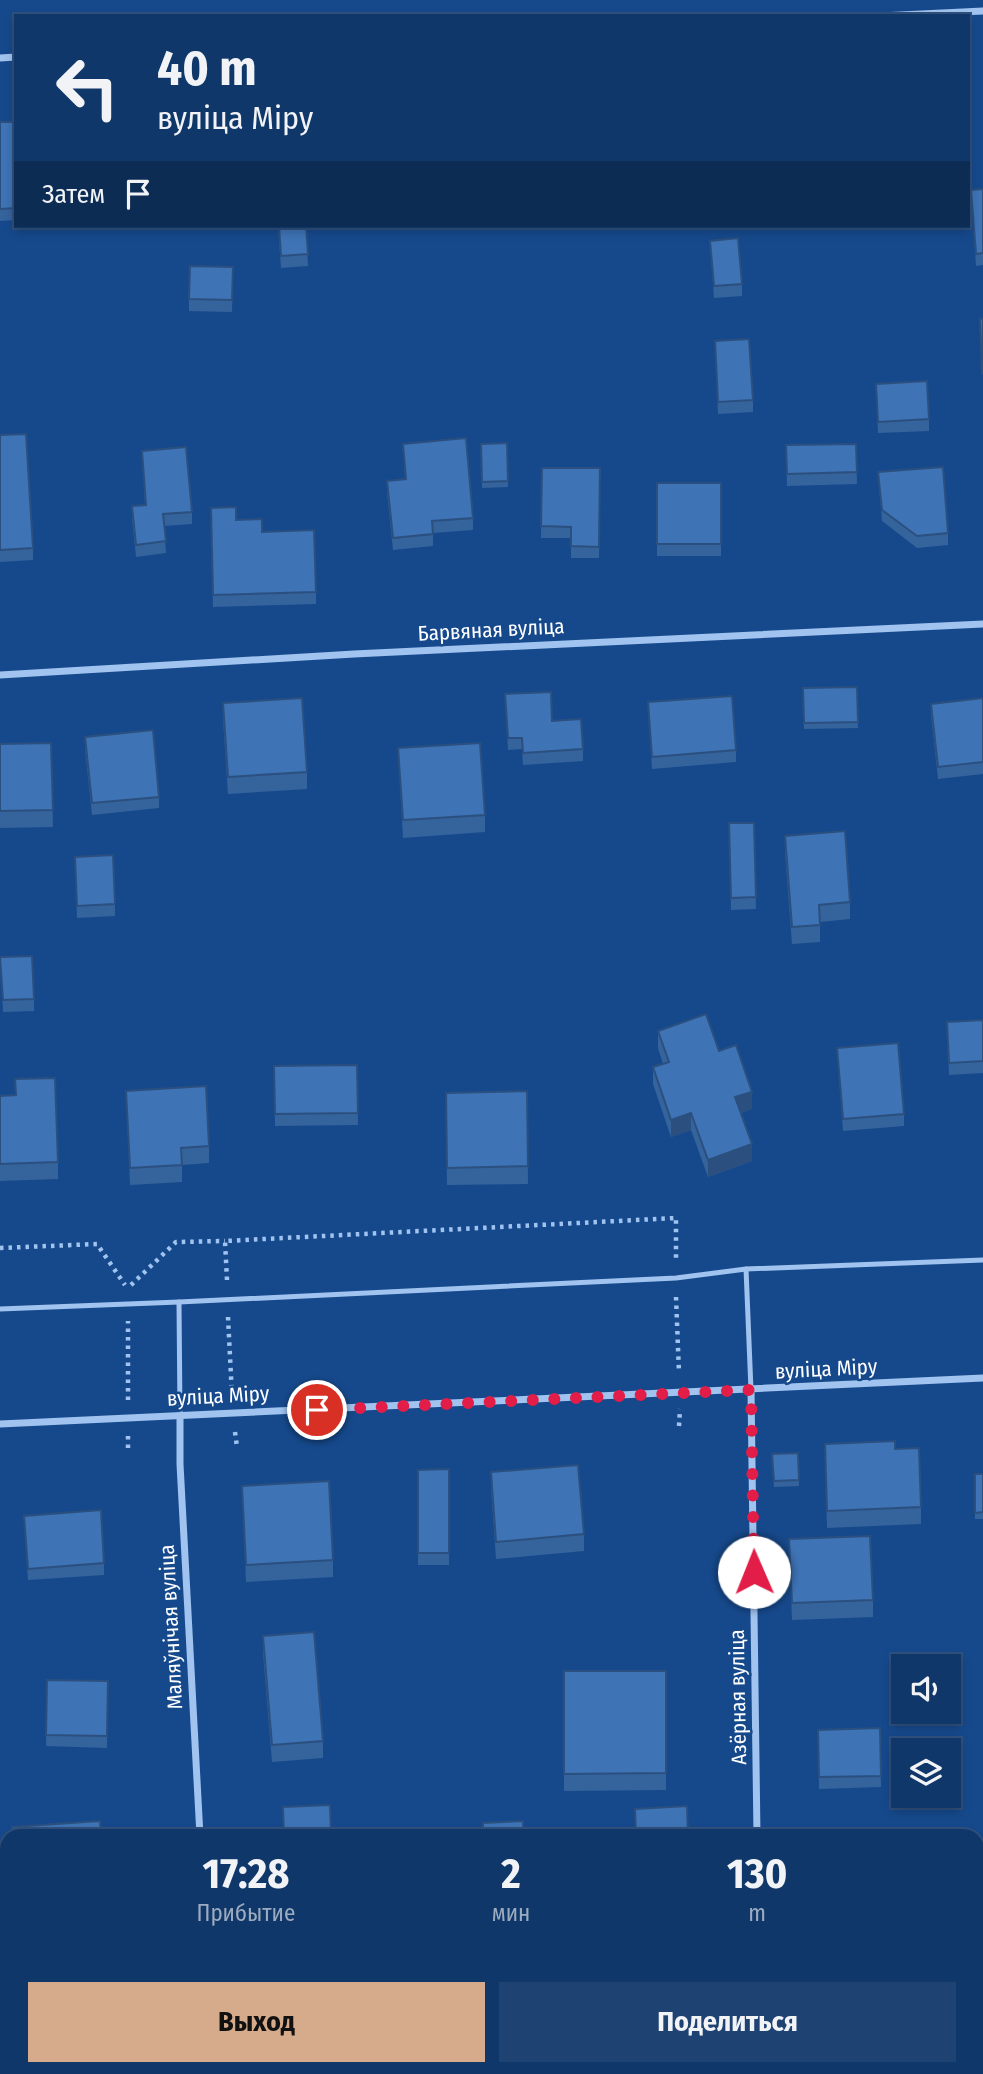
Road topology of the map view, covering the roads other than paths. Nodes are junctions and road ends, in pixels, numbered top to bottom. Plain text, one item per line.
1 (983, 11) edge
2 (921, 14) edge
3 (983, 624) edge
4 (0, 675) edge
5 (983, 1260) edge
6 (746, 1269) junction
7 (178, 1302) junction
8 (0, 1308) edge
9 (983, 1378) edge
10 (751, 1390) junction
11 (180, 1415) junction
12 (0, 1424) edge
13 (200, 1829) edge
14 (757, 1829) edge

1 - 2 street
3 - 4 street, Барвяная вуліца
5 - 6 lane
6 - 7 lane
6 - 10 lane
7 - 8 lane
7 - 11 lane
9 - 10 street, вуліца Міру
10 - 11 street, вуліца Міру
10 - 14 street, Азёрная вуліца
11 - 12 street, вуліца Міру
11 - 13 street, Маляўнічая вуліца

